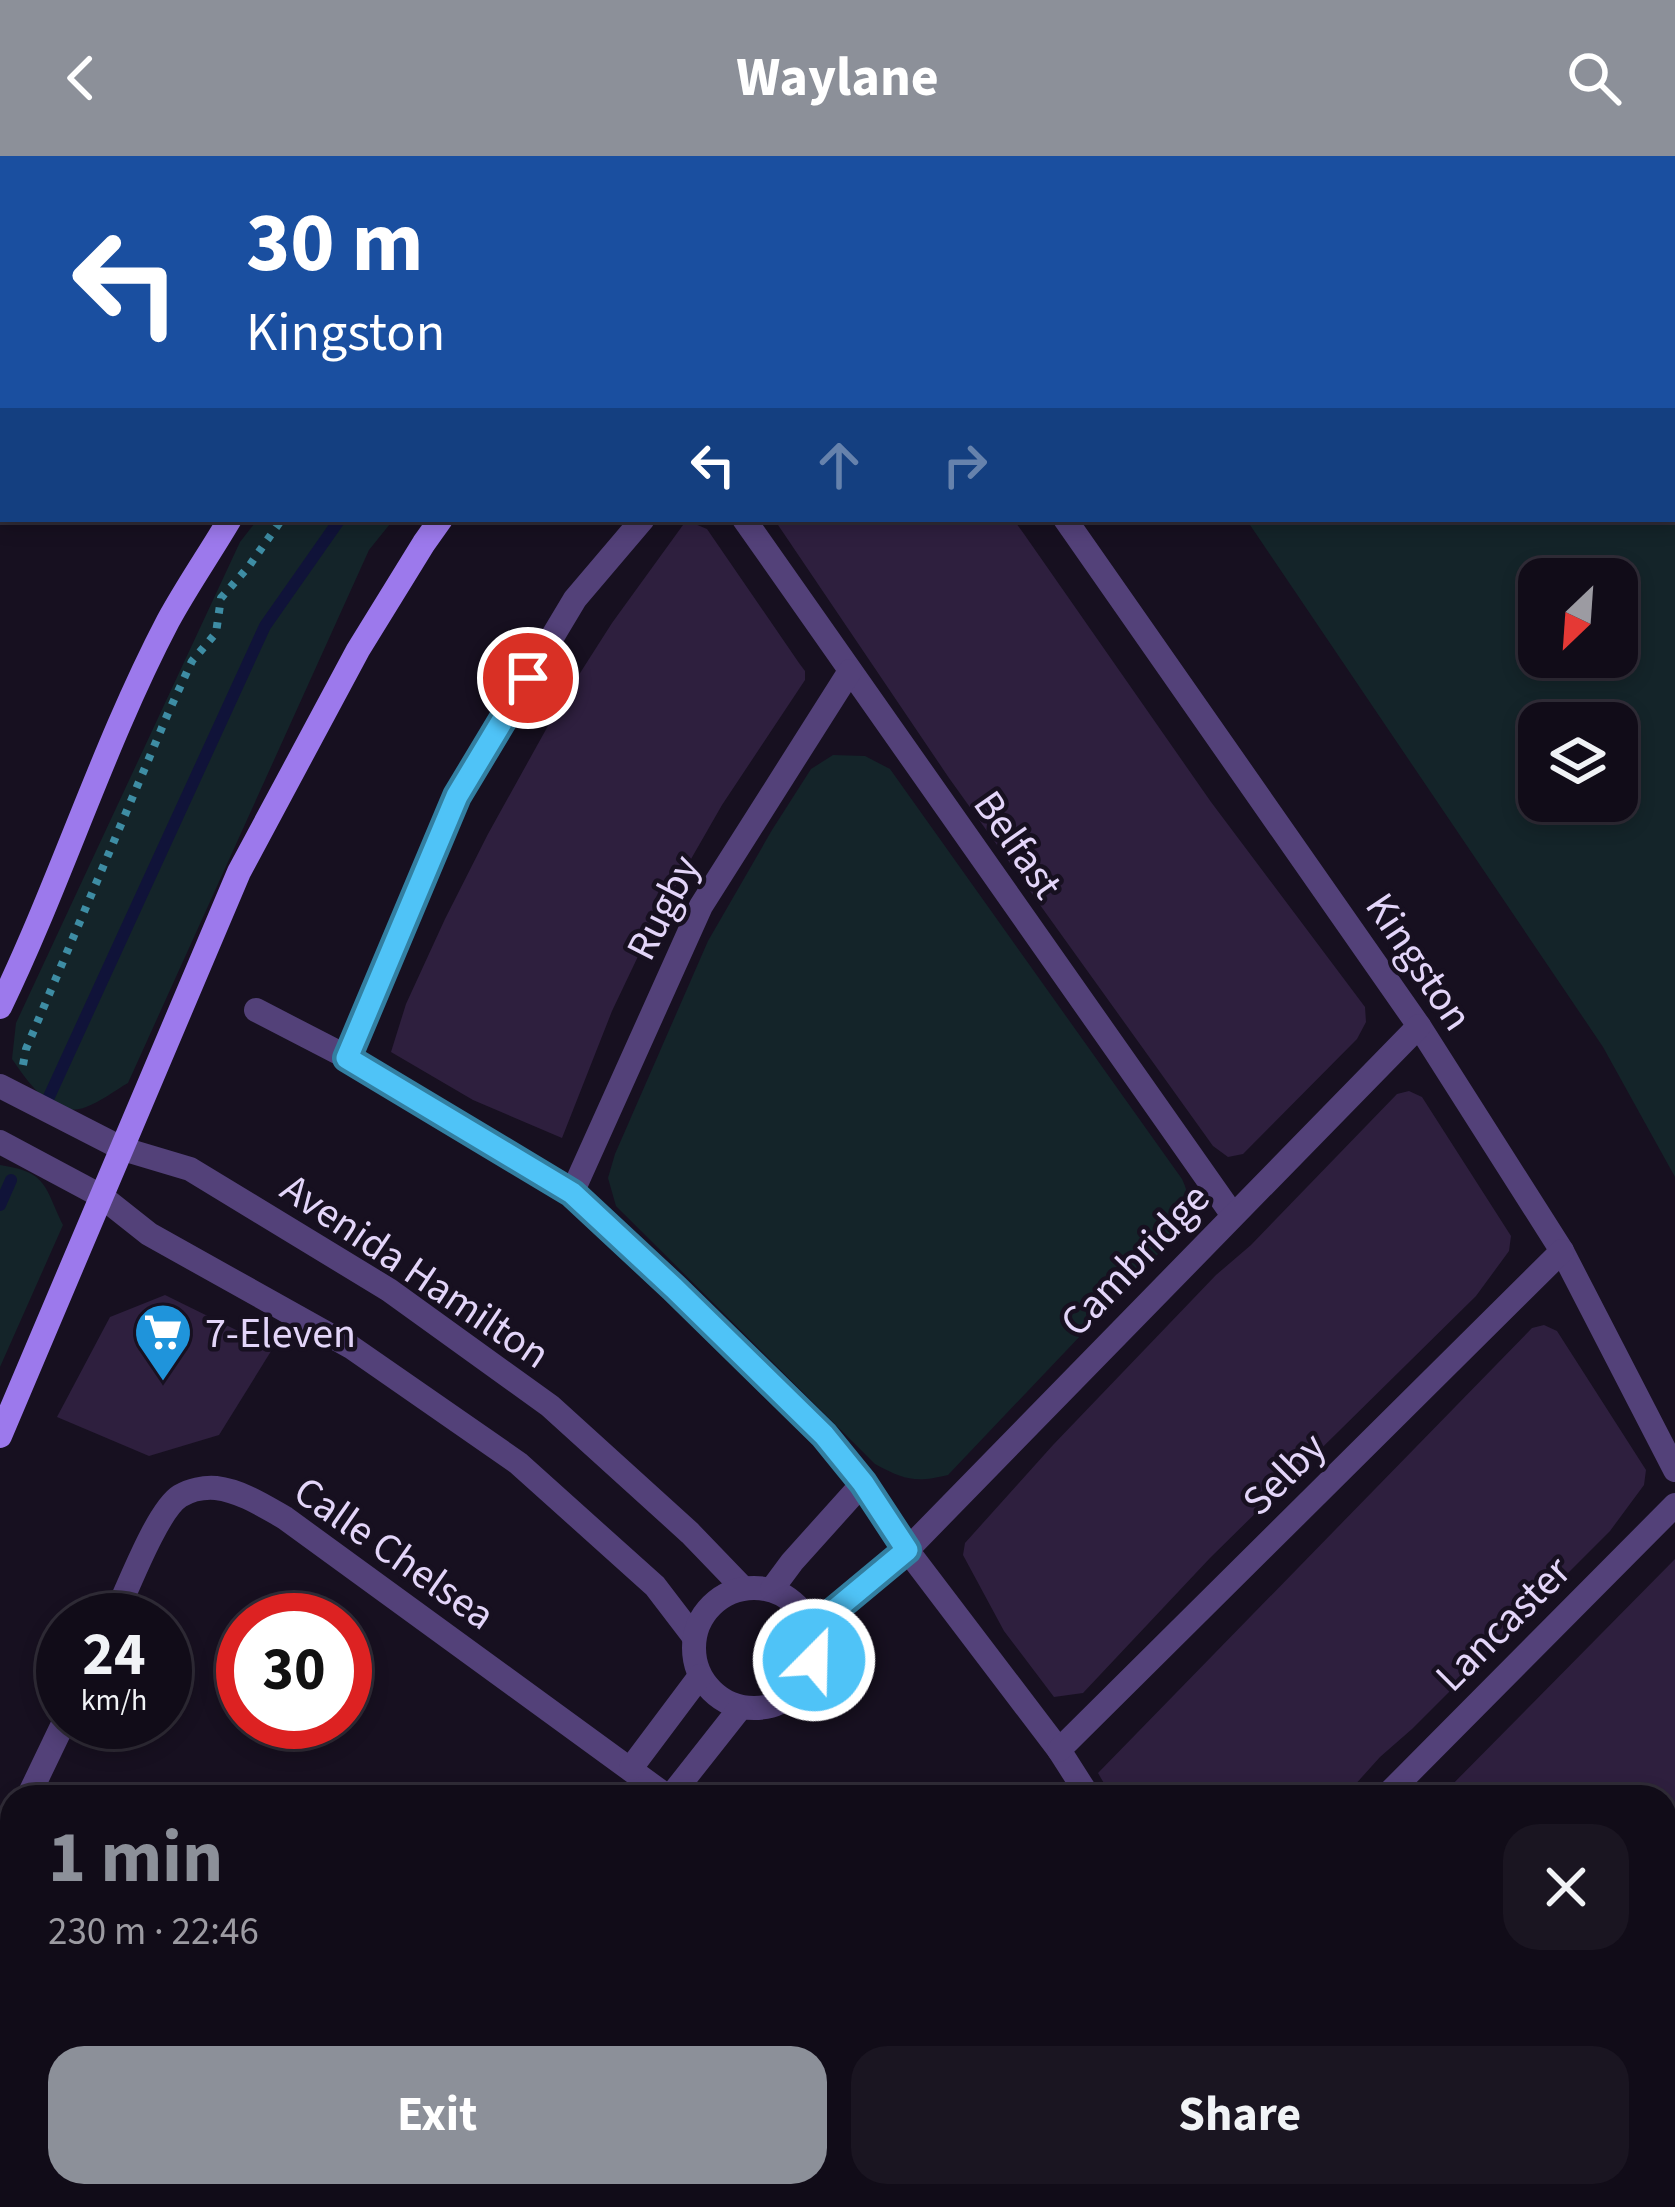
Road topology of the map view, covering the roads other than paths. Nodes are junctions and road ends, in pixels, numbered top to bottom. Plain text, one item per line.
1 (228, 522) edge
2 (439, 522) edge
3 (641, 522) edge
4 (746, 522) edge
5 (1067, 522) edge
6 (850, 671) junction
7 (0, 1007) edge
8 (256, 1010) dead end
9 (1419, 1026) junction
10 (347, 1058) junction
11 (8, 1090) edge
12 (0, 1142) edge
13 (122, 1149) junction
14 (572, 1193) junction
15 (101, 1196) junction
16 (1232, 1214) junction
17 (1562, 1252) junction
18 (0, 1436) edge
19 (1675, 1470) edge
20 (863, 1483) junction
21 (1675, 1504) edge
22 (907, 1550) junction
23 (743, 1588) junction
24 (772, 1589) junction
25 (126, 1593) edge
26 (812, 1629) junction
27 (694, 1637) junction
28 (700, 1676) junction
29 (741, 1707) junction
30 (51, 1749) edge
31 (1059, 1750) junction
32 (631, 1768) junction
33 (34, 1785) edge
34 (653, 1785) edge
35 (679, 1785) edge
36 (1081, 1785) edge
37 (1396, 1785) edge

1 - 7 street
2 - 13 street
3 - 10 street
4 - 6 street, Belfast
5 - 9 street, Kingston
6 - 14 street, Rugby
6 - 16 street, Belfast
8 - 10 street
9 - 16 street, Cambridge
9 - 17 street, Kingston
10 - 14 street
11 - 13 street, Avenida Hamilton
12 - 15 street
13 - 15 street
13 - 23 street, Avenida Hamilton
14 - 20 street
15 - 18 street
15 - 27 street
16 - 22 street, Cambridge
17 - 19 street, Kingston
17 - 31 street, Selby
20 - 22 street
20 - 24 street
21 - 37 street, Lancaster
22 - 26 street, Cambridge
22 - 31 street
23 - 24 street
23 - 27 street
24 - 26 street
25 - 32 street, Calle Chelsea
26 - 29 street
27 - 28 street
28 - 29 street
28 - 32 street
29 - 35 street
30 - 33 street
31 - 36 street
32 - 34 street, Calle Chelsea

